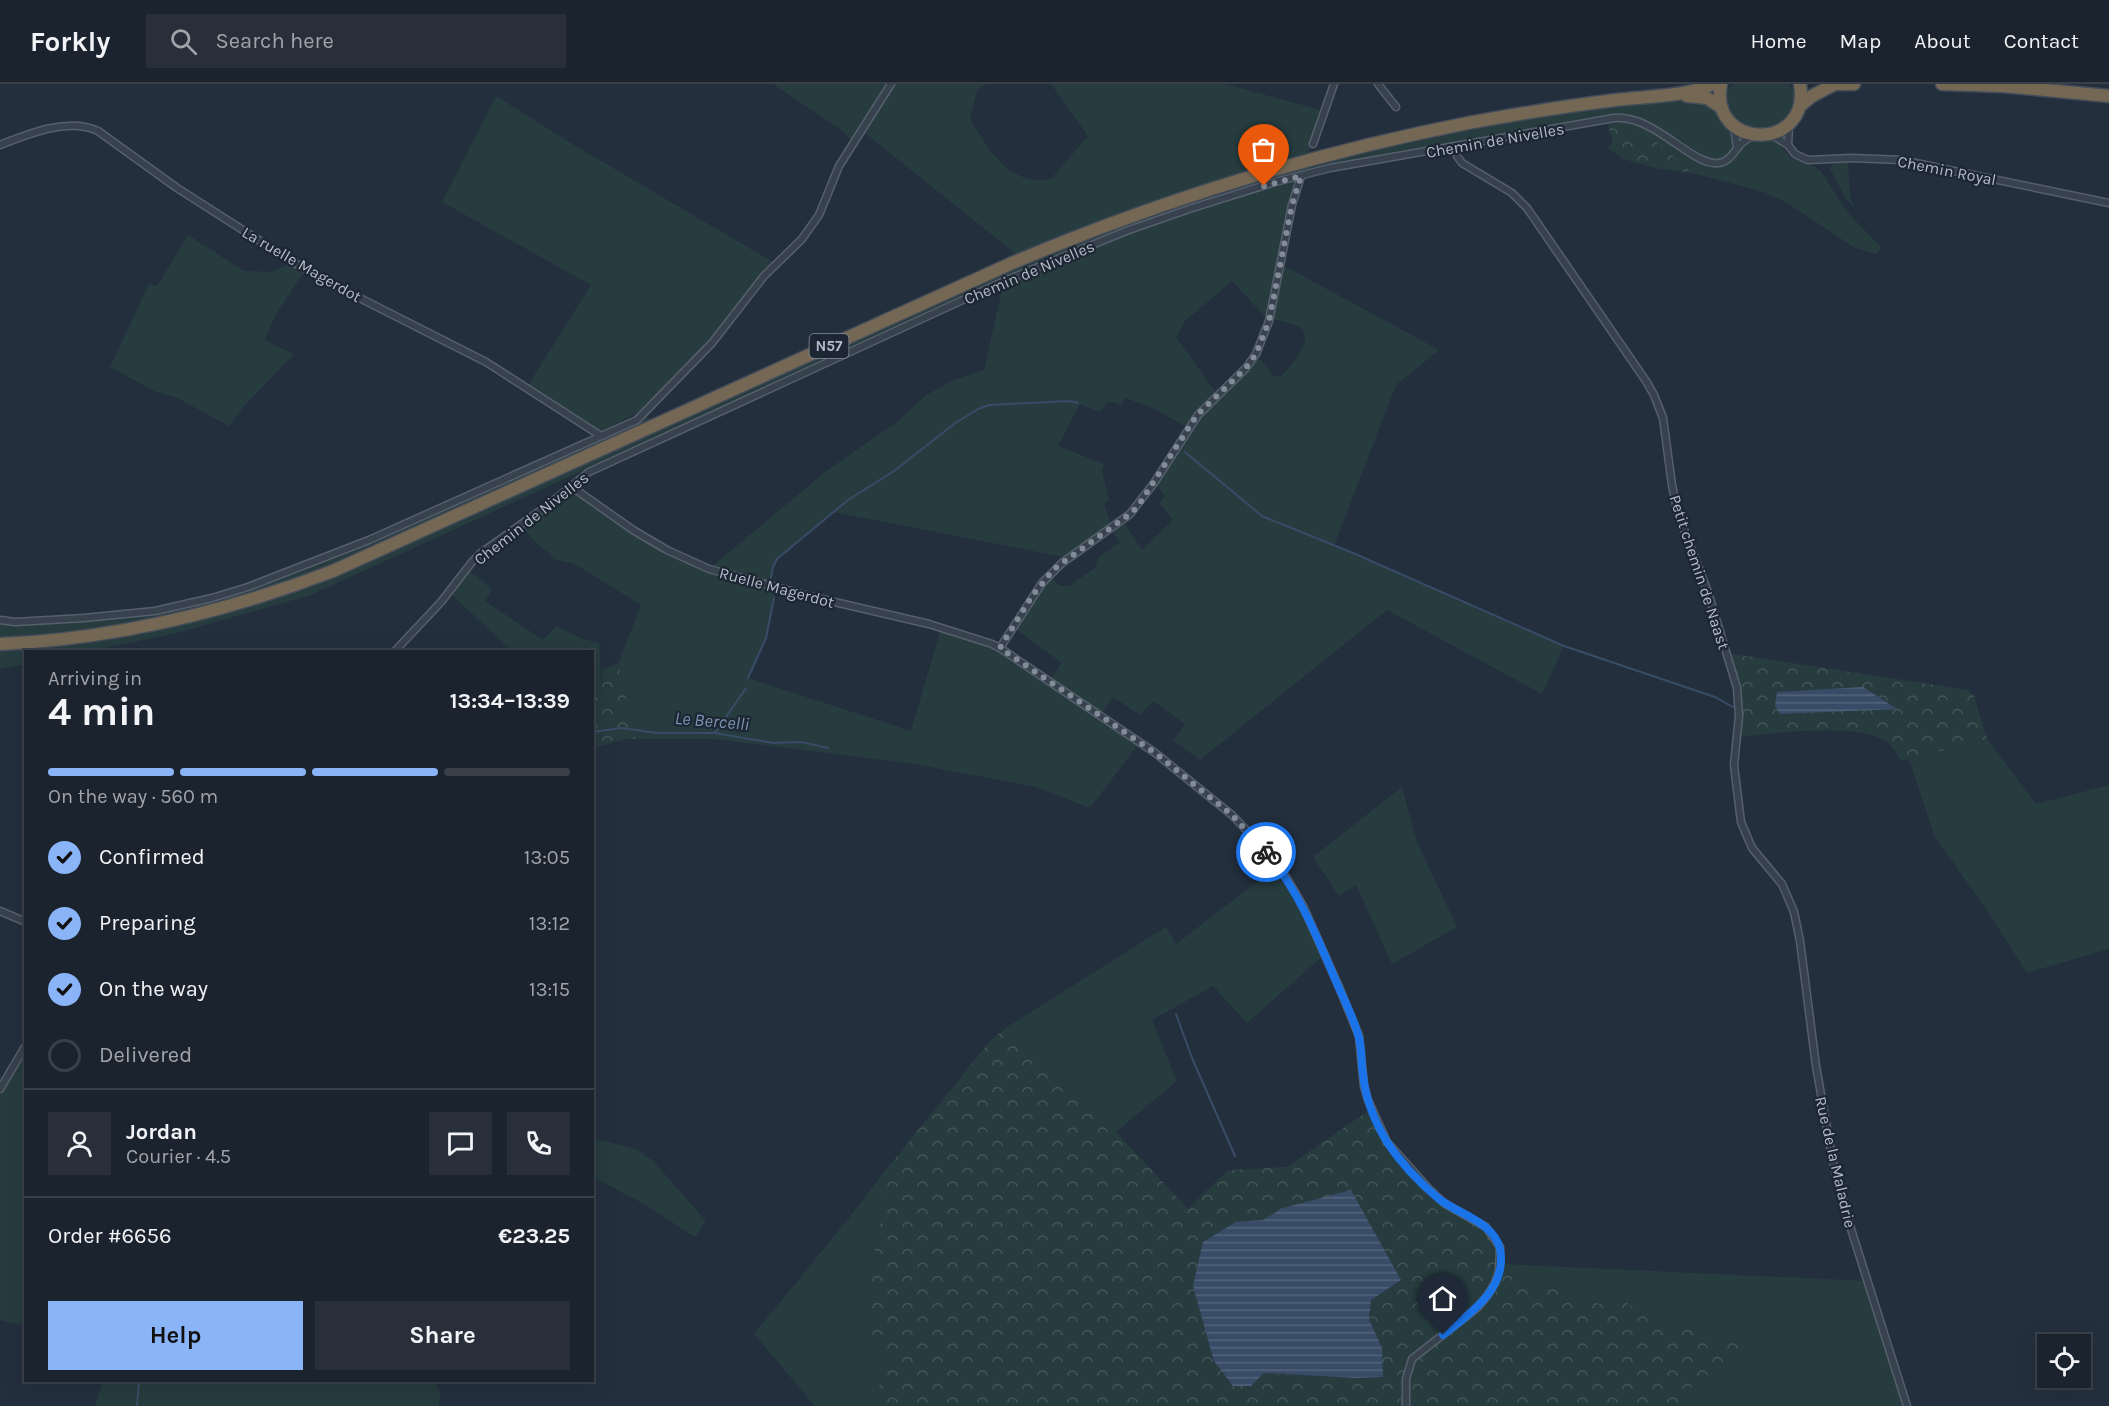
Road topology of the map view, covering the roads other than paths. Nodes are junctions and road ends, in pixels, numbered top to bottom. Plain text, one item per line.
1 (891, 84) edge
2 (1334, 84) edge
3 (1378, 84) edge
4 (1713, 84) edge
5 (1721, 84) edge
6 (1800, 84) edge
7 (1854, 84) edge
8 (1942, 84) edge
9 (1831, 85) edge
10 (1674, 94) junction
11 (2109, 96) edge
12 (1800, 106) junction
13 (1396, 107) dead end
14 (1722, 108) junction
15 (1789, 124) junction
16 (1734, 126) junction
17 (1771, 134) junction
18 (1754, 135) junction
19 (1313, 144) dead end
20 (0, 145) edge
21 (1788, 145) junction
22 (1455, 147) junction
23 (1737, 148) junction
24 (1301, 176) junction
25 (2109, 203) edge
26 (601, 436) junction
27 (572, 487) junction
28 (0, 620) edge
29 (0, 644) edge
30 (1000, 648) junction
31 (396, 650) edge
32 (0, 911) edge
33 (1794, 912) joint
34 (24, 921) edge
35 (24, 1048) edge
36 (0, 1089) edge
37 (1406, 1406) edge
38 (1907, 1406) edge

1 - 26 street, Chemin de Nivelles
2 - 19 street
3 - 13 street
4 - 10 highway, N57
5 - 14 highway
6 - 12 highway
7 - 9 highway
8 - 11 highway
9 - 12 highway
10 - 14 highway, N57
10 - 29 highway, N57
12 - 15 highway
14 - 16 highway
15 - 17 highway
15 - 21 street
16 - 18 highway
16 - 23 street
17 - 18 highway
17 - 21 street, Chemin Royal
18 - 23 street, Chemin de Nivelles
20 - 26 street, La ruelle Magerdot
21 - 25 street, Chemin Royal
22 - 23 street, Chemin de Nivelles
22 - 24 street, Chemin de Nivelles
22 - 33 street, Petit chemin de Naast
24 - 27 street, Chemin de Nivelles
24 - 30 street
26 - 28 street, Chemin de Nivelles
27 - 30 street, Ruelle Magerdot
27 - 31 street, Chemin de Nivelles
30 - 37 street, Ruelle Magerdot
32 - 34 street
33 - 38 street, Rue de la Maladrie
35 - 36 street

